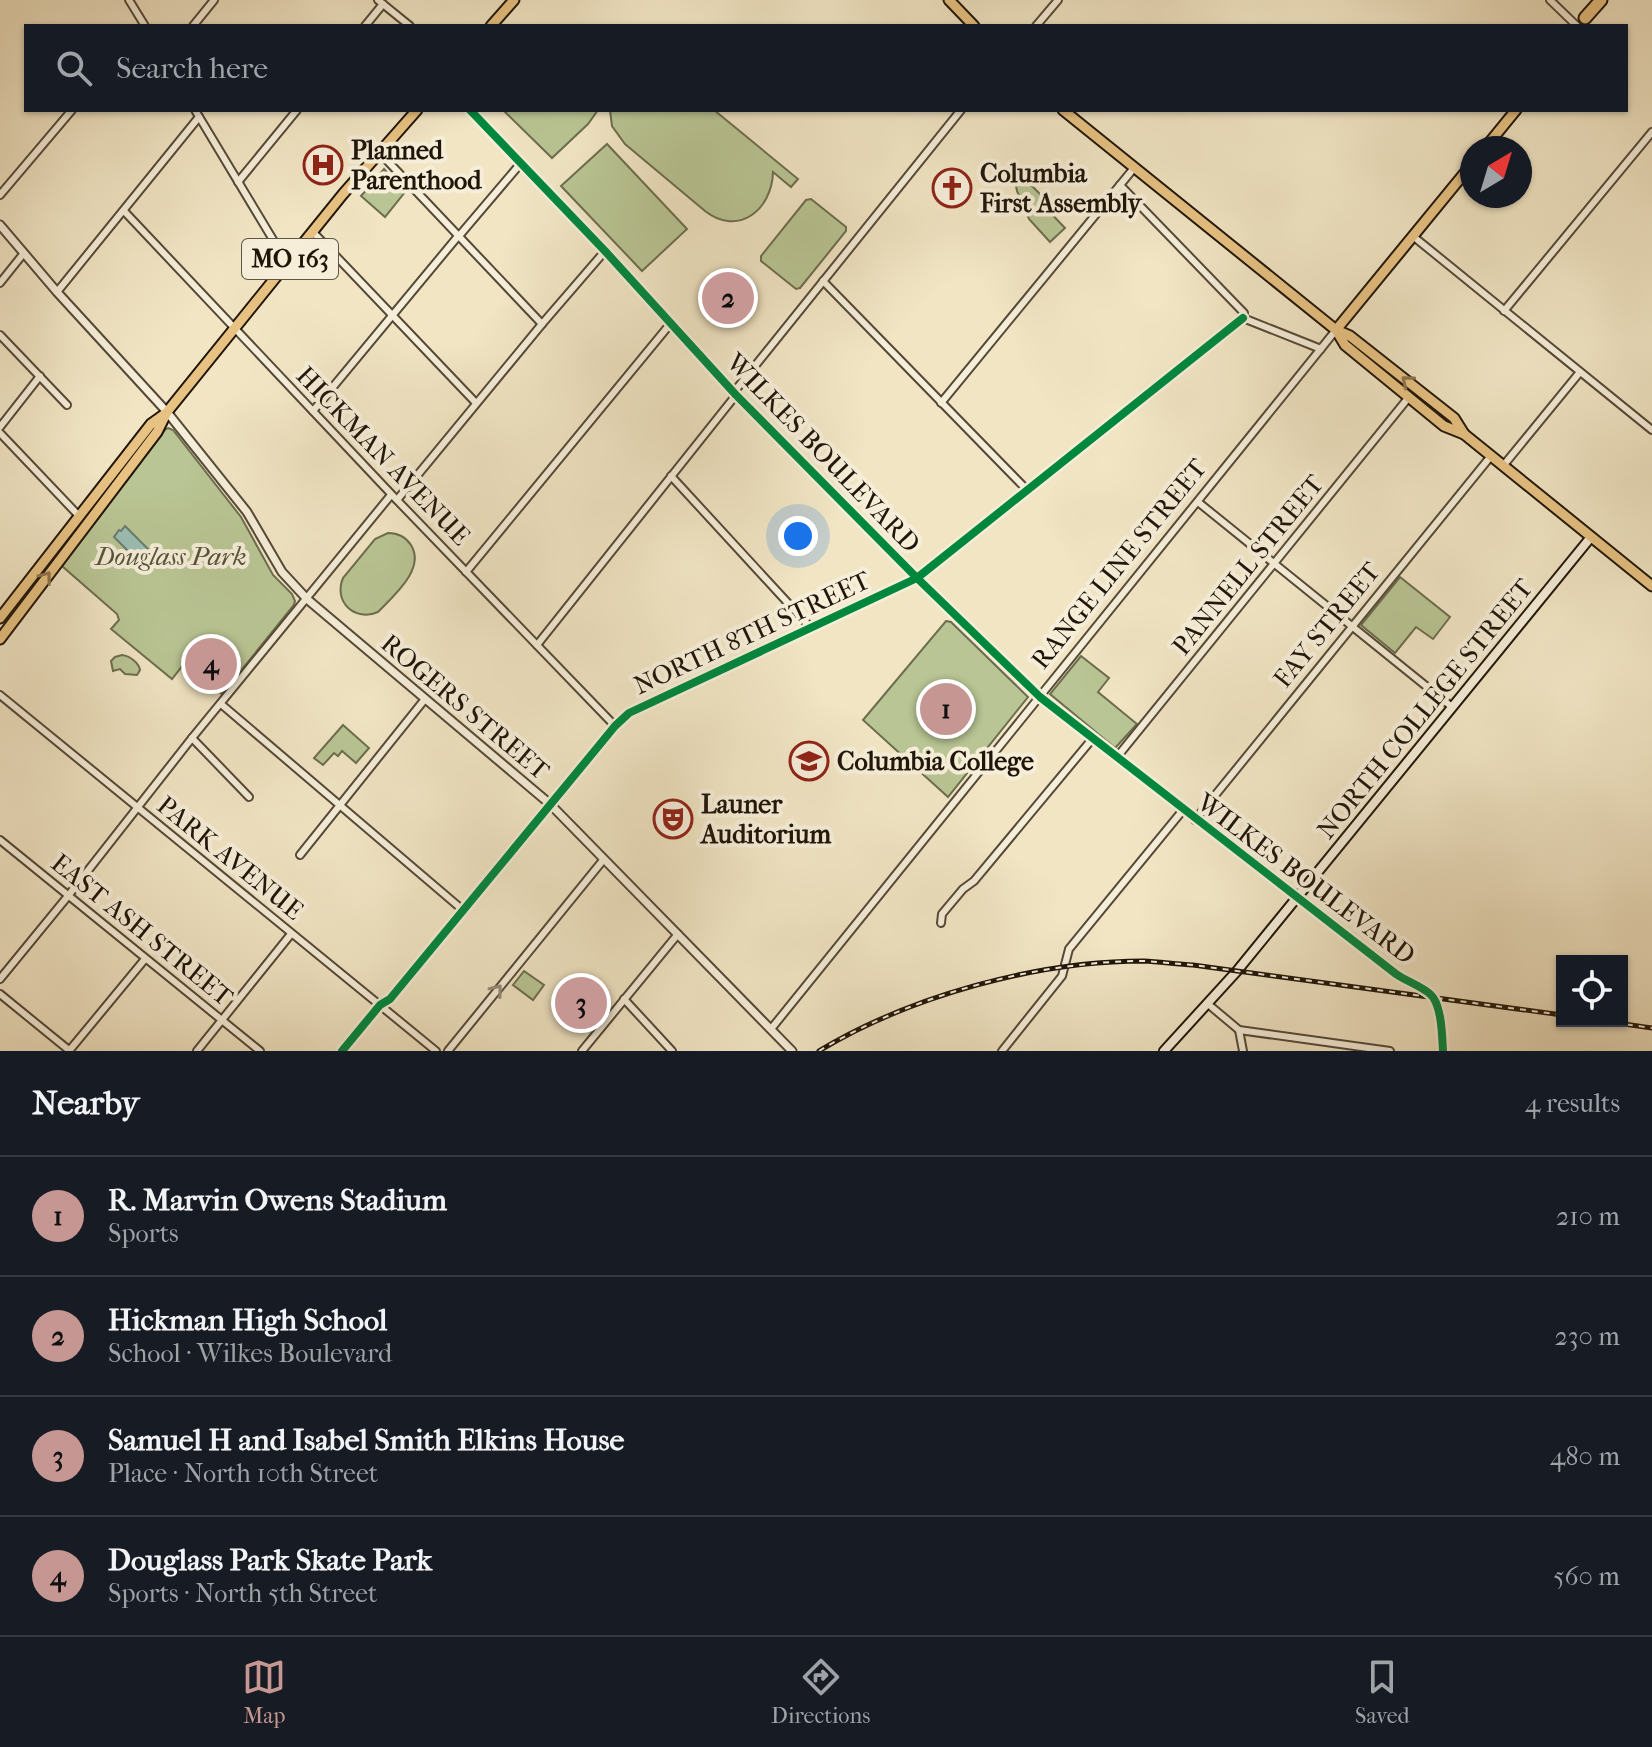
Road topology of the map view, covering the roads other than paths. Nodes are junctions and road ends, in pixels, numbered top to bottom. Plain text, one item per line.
1 (129, 0) edge
2 (214, 0) edge
3 (514, 0) edge
4 (949, 0) edge
5 (1058, 0) edge
6 (1550, 0) edge
7 (1597, 0) edge
8 (380, 2) edge
9 (1581, 23) edge
10 (144, 24) edge
11 (195, 24) edge
12 (366, 24) edge
13 (408, 24) edge
14 (493, 24) edge
15 (972, 24) edge
16 (1038, 24) edge
17 (70, 112) edge
18 (295, 112) edge
19 (415, 112) edge
20 (472, 112) edge
21 (959, 112) edge
22 (1065, 112) edge
23 (1514, 112) edge
24 (197, 114) edge
25 (1652, 132) edge
26 (1495, 136) edge
27 (379, 152) junction
28 (521, 163) junction
29 (1134, 168) junction
30 (1460, 179) edge
31 (238, 182) junction
32 (1120, 185) junction
33 (0, 195) edge
34 (124, 211) junction
35 (0, 225) edge
36 (312, 231) junction
37 (459, 236) junction
38 (1414, 237) junction
39 (605, 251) junction
40 (24, 253) junction
41 (287, 263) junction
42 (823, 281) junction
43 (0, 283) edge
44 (57, 292) junction
45 (1504, 311) junction
46 (393, 316) junction
47 (1243, 318) junction
48 (671, 323) junction
49 (542, 324) junction
50 (234, 329) junction
51 (1336, 330) junction
52 (0, 335) edge
53 (1321, 349) junction
54 (1580, 372) junction
55 (40, 376) junction
56 (735, 393) junction
57 (1409, 397) junction
58 (476, 403) junction
59 (941, 403) junction
60 (67, 405) dead end
61 (313, 411) junction
62 (167, 412) junction
63 (0, 427) edge
64 (1652, 430) edge
65 (0, 433) edge
66 (1464, 434) junction
67 (1491, 456) junction
68 (1503, 466) junction
69 (671, 476) junction
70 (1028, 491) junction
71 (394, 498) junction
72 (1198, 502) junction
73 (80, 517) junction
74 (1591, 537) junction
75 (1275, 564) junction
76 (466, 572) junction
77 (917, 578) junction
78 (1652, 586) edge
79 (307, 599) junction
80 (0, 618) edge
81 (810, 627) junction
82 (1352, 627) junction
83 (0, 639) edge
84 (537, 645) junction
85 (0, 695) edge
86 (1040, 697) junction
87 (425, 699) junction
88 (221, 704) junction
89 (1452, 707) junction
90 (615, 726) junction
91 (192, 738) junction
92 (1093, 738) junction
93 (1117, 757) junction
94 (249, 797) dead end
95 (550, 804) junction
96 (341, 806) junction
97 (137, 807) junction
98 (1183, 810) junction
99 (1195, 820) junction
100 (0, 840) edge
101 (300, 855) dead end
102 (604, 859) junction
103 (68, 896) junction
104 (1297, 899) junction
105 (464, 911) junction
106 (941, 923) dead end
107 (291, 934) junction
108 (678, 934) junction
109 (145, 959) junction
110 (0, 979) edge
111 (0, 994) edge
112 (624, 999) junction
113 (1208, 1004) junction
114 (380, 1005) junction
115 (222, 1021) junction
116 (771, 1029) junction
117 (1239, 1030) junction
118 (70, 1051) edge
119 (197, 1051) edge
120 (260, 1051) edge
121 (342, 1051) edge
122 (436, 1051) edge
123 (448, 1051) edge
124 (582, 1051) edge
125 (672, 1051) edge
126 (792, 1051) edge
127 (1002, 1051) edge
128 (1164, 1051) edge
129 (1243, 1051) edge
130 (1390, 1051) edge
131 (1443, 1051) edge

1 - 10 street
2 - 11 street
3 - 14 main road
4 - 15 main road
5 - 16 street
6 - 9 street
7 - 9 highway
8 - 12 street
8 - 13 street
17 - 33 street
18 - 31 street
19 - 27 main road, MO 163
20 - 28 street, WILKES BOULEVARD
21 - 42 street
22 - 29 main road
23 - 26 main road
24 - 31 street
24 - 34 street
25 - 45 street
27 - 36 main road, MO 163
27 - 37 street
28 - 37 street
28 - 39 street, WILKES BOULEVARD
29 - 32 street
29 - 51 main road
30 - 38 main road, RANGE LINE STREET
31 - 41 street
32 - 47 street
32 - 59 street
34 - 44 street
34 - 50 street, HICKMAN AVENUE
35 - 40 street, ROGERS STREET
36 - 41 main road, MO 163
36 - 46 street
37 - 46 street
37 - 49 street
38 - 45 street
38 - 51 main road, RANGE LINE STREET
39 - 48 street, WILKES BOULEVARD
39 - 49 street
40 - 43 street
40 - 44 street, ROGERS STREET
41 - 50 main road, MO 163
42 - 56 street
42 - 59 street
44 - 62 street, ROGERS STREET
45 - 54 street
46 - 58 street
46 - 61 street
47 - 53 street
47 - 70 street, NORTH 8TH STREET
48 - 56 street, WILKES BOULEVARD
48 - 76 street
49 - 58 street
50 - 61 street, HICKMAN AVENUE
50 - 62 main road, MO 163
51 - 53 street, RANGE LINE STREET
51 - 57 main road
66 -> 51 main road
52 - 55 street
53 - 72 street, RANGE LINE STREET
54 - 64 street
54 - 68 street
55 - 60 street
55 - 63 street
56 - 69 street
56 - 77 street, WILKES BOULEVARD
57 - 66 main road
57 - 75 street, PANNELL STREET
58 - 71 street
59 - 70 street
61 - 71 street, HICKMAN AVENUE
62 - 73 main road, MO 163
62 - 79 street, ROGERS STREET
83 -> 62 main road, MO 163
65 - 73 street
66 - 67 main road
67 - 68 main road
67 - 82 street, FAY STREET
68 - 74 main road
69 - 81 street
69 - 84 street
70 - 77 street, NORTH 8TH STREET
71 - 76 street, HICKMAN AVENUE
71 - 79 street
72 - 75 street
72 - 86 street, RANGE LINE STREET
73 - 80 main road, MO 163
74 - 78 main road
74 - 89 main road, NORTH COLLEGE STREET
75 - 82 street
75 - 93 street, PANNELL STREET
76 - 84 street, HICKMAN AVENUE
77 - 81 street, NORTH 8TH STREET
77 - 86 street, WILKES BOULEVARD
79 - 87 street, ROGERS STREET
79 - 88 street
81 - 90 street, NORTH 8TH STREET
82 - 89 street
82 - 99 street, FAY STREET
84 - 90 street, HICKMAN AVENUE
85 - 97 street, PARK AVENUE
86 - 92 street, WILKES BOULEVARD
86 - 116 street, RANGE LINE STREET
87 - 95 street, ROGERS STREET
87 - 96 street
88 - 91 street
88 - 96 street
89 - 104 main road, NORTH COLLEGE STREET
90 - 95 street, NORTH 8TH STREET
91 - 94 street
91 - 97 street
92 - 93 street, WILKES BOULEVARD
92 - 106 street
93 - 98 street, WILKES BOULEVARD
95 - 102 street, ROGERS STREET
95 - 105 street, NORTH 8TH STREET
96 - 101 street
96 - 105 street
97 - 103 street
97 - 107 street, PARK AVENUE
98 - 99 street, WILKES BOULEVARD
98 - 127 street
99 - 104 street, WILKES BOULEVARD
100 - 103 street, EAST ASH STREET
102 - 108 street, ROGERS STREET
123 -> 102 street
103 - 109 street, EAST ASH STREET
103 - 110 street
104 - 113 main road, NORTH COLLEGE STREET
104 - 131 street, WILKES BOULEVARD
105 - 114 street, NORTH 8TH STREET
107 - 114 street, PARK AVENUE
107 - 115 street
108 - 112 street
108 - 116 street, ROGERS STREET
109 - 115 street, EAST ASH STREET
109 - 118 street
111 - 118 street
112 - 124 street
112 - 125 street
113 - 117 street
113 - 128 main road, NORTH COLLEGE STREET
114 - 121 street, NORTH 8TH STREET
114 - 122 street, PARK AVENUE
115 - 119 street
115 - 120 street, EAST ASH STREET
116 - 126 street, ROGERS STREET
117 - 129 street
117 - 130 street

